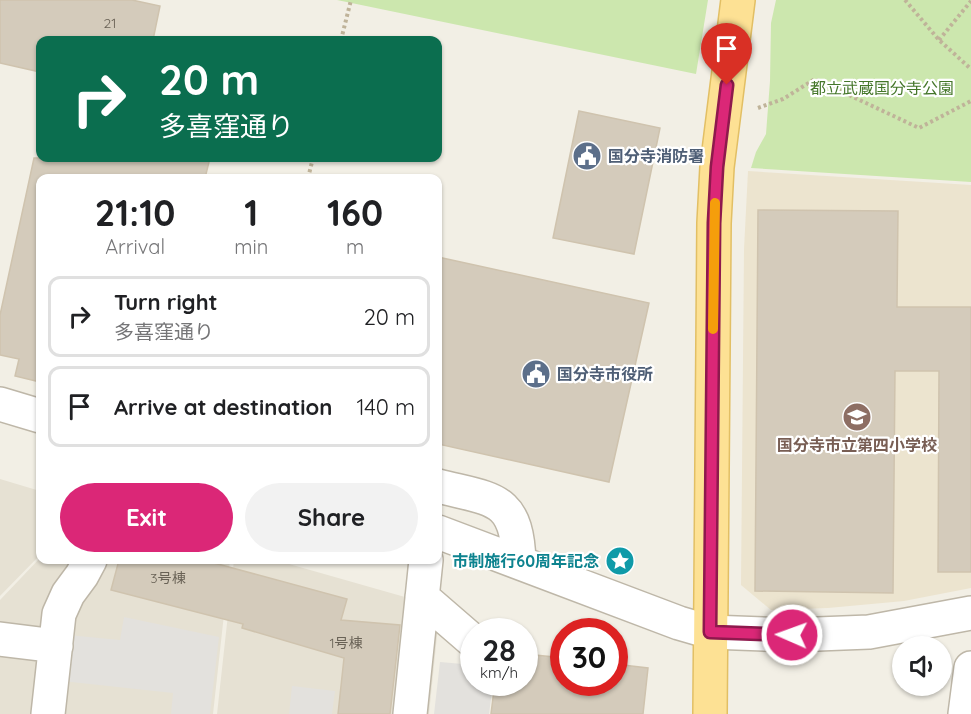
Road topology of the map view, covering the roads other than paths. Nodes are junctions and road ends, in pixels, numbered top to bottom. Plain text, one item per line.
1 (738, 0) edge
2 (0, 404) edge
3 (36, 415) edge
4 (442, 487) edge
5 (442, 533) edge
6 (519, 562) junction
7 (88, 564) edge
8 (426, 564) edge
9 (422, 597) junction
10 (971, 613) edge
11 (460, 630) edge
12 (710, 632) junction
13 (0, 639) edge
14 (56, 646) junction
15 (971, 668) edge
16 (48, 714) edge
17 (410, 714) edge
18 (710, 714) edge
19 (965, 714) edge

1 - 12 main road
2 - 3 street
4 - 6 street
5 - 6 street
6 - 12 street
7 - 14 street
8 - 9 street
9 - 11 street
9 - 17 street
10 - 12 street
12 - 18 main road
13 - 14 street
14 - 16 street
15 - 19 street

